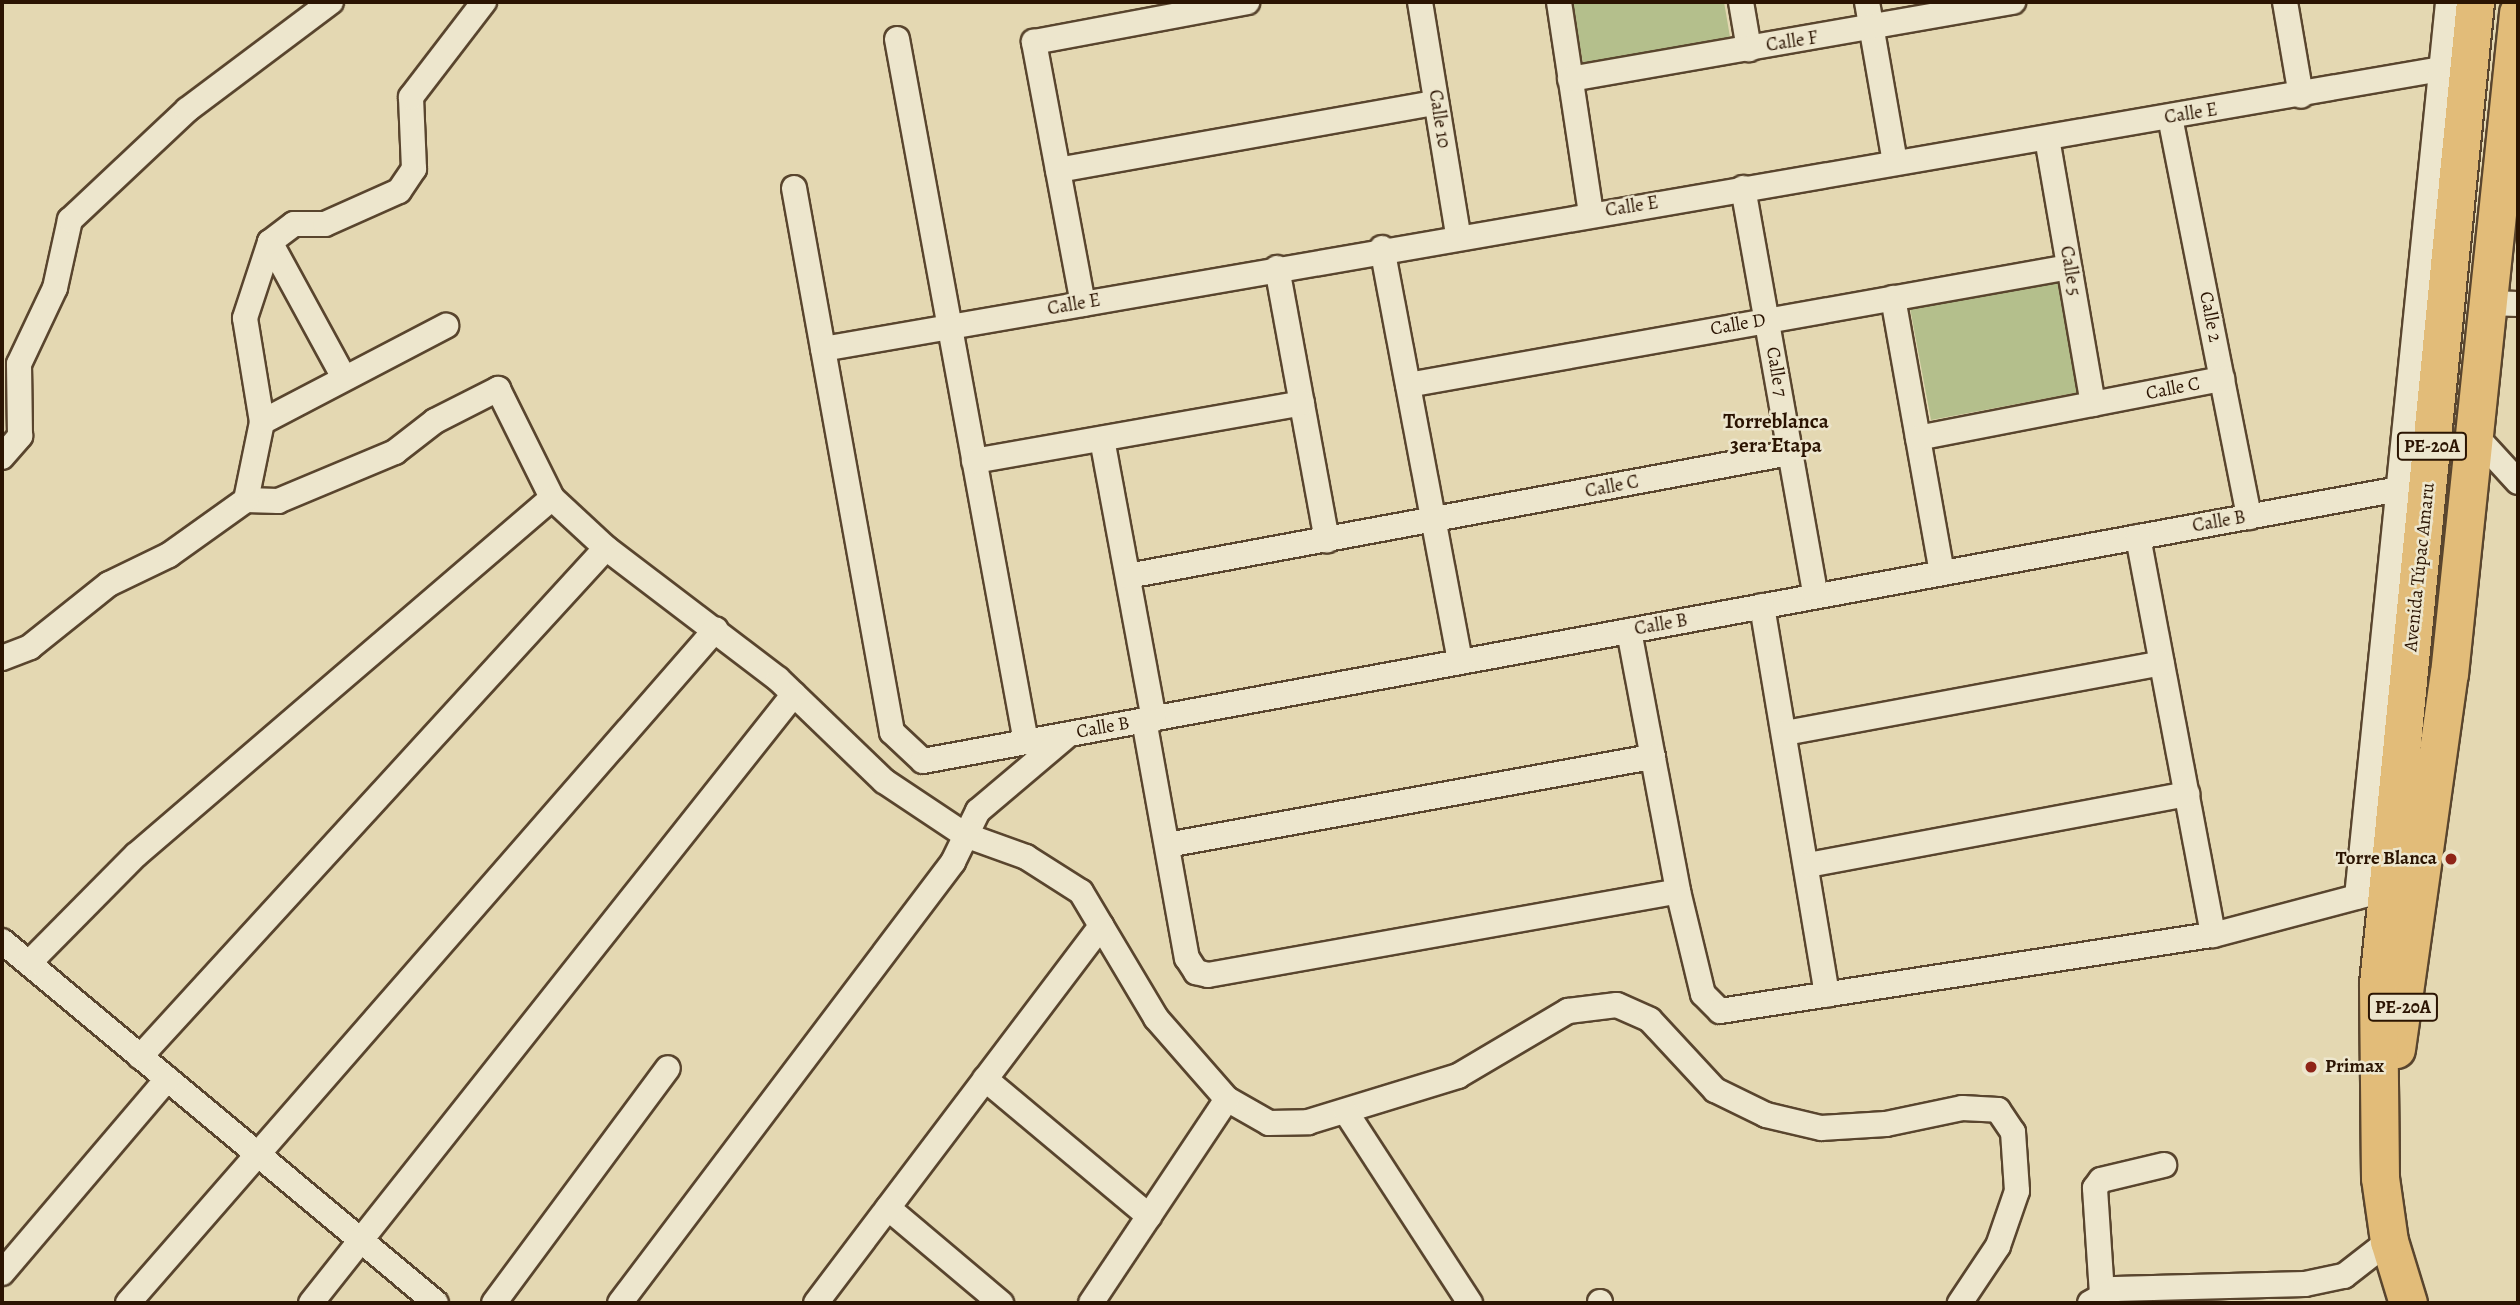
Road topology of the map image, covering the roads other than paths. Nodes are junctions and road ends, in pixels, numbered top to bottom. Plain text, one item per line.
1 (331, 2) edge
2 (485, 2) edge
3 (1247, 2) edge
4 (1420, 2) edge
5 (1559, 2) edge
6 (1741, 2) edge
7 (1867, 2) edge
8 (2013, 2) edge
9 (2285, 2) edge
10 (2448, 2) edge
11 (2475, 2) edge
12 (2518, 13) edge
13 (1872, 29) junction
14 (897, 39) dead end
15 (1749, 49) junction
16 (2441, 69) junction
17 (1570, 79) junction
18 (2301, 96) junction
19 (1436, 103) junction
20 (2171, 117) junction
21 (2047, 138) junction
22 (1895, 163) junction
23 (1058, 170) junction
24 (794, 188) dead end
25 (1743, 188) junction
26 (1591, 214) junction
27 (1458, 235) junction
28 (270, 242) junction
29 (1382, 248) junction
30 (2069, 267) junction
31 (1277, 268) junction
32 (1893, 298) junction
33 (1083, 304) junction
34 (2503, 304) edge
35 (1766, 320) junction
36 (446, 326) dead end
37 (950, 327) junction
38 (823, 349) junction
39 (344, 378) junction
40 (2222, 379) junction
41 (1408, 385) junction
42 (1301, 403) junction
43 (2093, 404) junction
44 (262, 422) junction
45 (2474, 434) junction
46 (1918, 438) junction
47 (1102, 439) junction
48 (1790, 453) junction
49 (2, 457) edge
50 (974, 461) junction
51 (2518, 482) edge
52 (2399, 489) junction
53 (552, 498) junction
54 (246, 500) junction
55 (2249, 517) junction
56 (1433, 521) junction
57 (2138, 537) junction
58 (1327, 540) junction
59 (606, 548) junction
60 (1942, 573) junction
61 (1128, 576) junction
62 (1816, 596) junction
63 (1762, 606) junction
64 (716, 629) junction
65 (1629, 631) junction
66 (2, 658) edge
67 (1460, 662) junction
68 (2162, 663) junction
69 (794, 694) junction
70 (1149, 719) junction
71 (1785, 733) junction
72 (1069, 734) junction
73 (1026, 742) junction
74 (1653, 757) junction
75 (2187, 794) junction
76 (965, 835) junction
77 (1167, 845) junction
78 (1808, 865) junction
79 (2424, 880) junction
80 (1678, 891) junction
81 (2370, 894) junction
82 (1101, 926) junction
83 (2213, 935) junction
84 (2, 941) edge
85 (29, 963) junction
86 (1828, 995) junction
87 (140, 1057) junction
88 (668, 1068) dead end
89 (167, 1079) junction
90 (985, 1079) junction
91 (1227, 1099) junction
92 (1346, 1112) junction
93 (2381, 1133) junction
94 (257, 1154) junction
95 (2164, 1165) dead end
96 (888, 1208) junction
97 (1149, 1216) junction
98 (360, 1240) junction
99 (2389, 1241) junction
100 (2, 1273) edge
101 (2096, 1299) edge
102 (128, 1303) edge
103 (311, 1303) edge
104 (436, 1303) edge
105 (494, 1303) edge
106 (620, 1303) edge
107 (816, 1303) edge
108 (1001, 1303) edge
109 (1091, 1303) edge
110 (1470, 1303) edge
111 (1960, 1303) edge
112 (2408, 1303) edge

1 - 49 street
2 - 28 street
3 - 23 street
4 - 19 street, Calle 10
5 - 17 street
6 - 15 street
7 - 13 street
8 - 13 street, Calle F
9 - 18 street
10 - 16 street
11 - 81 highway, Avenida Túpac Amaru / PE-20A
12 - 34 highway, Avenida Túpac Amaru / PE-20A
13 - 15 street, Calle F
13 - 22 street
14 - 37 street
15 - 17 street, Calle F
16 - 18 street, Calle E
16 - 52 street
17 - 26 street
18 - 20 street, Calle E
19 - 23 street
19 - 27 street, Calle 10
20 - 21 street, Calle E
20 - 40 street, Calle 2
21 - 22 street, Calle E
21 - 30 street, Calle 5
22 - 25 street, Calle E
23 - 33 street
24 - 38 street
25 - 26 street, Calle E
25 - 35 street, Calle 7
26 - 27 street, Calle E
27 - 29 street, Calle E
28 - 39 street
28 - 44 street
29 - 31 street, Calle E
29 - 41 street
30 - 32 street, Calle D
30 - 43 street, Calle 5
31 - 33 street, Calle E
31 - 42 street
32 - 35 street, Calle D
32 - 46 street
33 - 37 street, Calle E
34 - 45 highway, Avenida Túpac Amaru / PE-20A
35 - 41 street, Calle D
35 - 48 street, Calle 7
36 - 39 street
37 - 38 street, Calle E
37 - 50 street
38 - 73 street, Calle B
39 - 44 street
40 - 43 street, Calle C
40 - 55 street, Calle 2
41 - 56 street
42 - 47 street
42 - 58 street
43 - 46 street, Calle C
44 - 54 street
45 - 51 street
45 - 79 highway, Avenida Túpac Amaru / PE-20A
46 - 60 street
47 - 50 street
47 - 61 street
48 - 56 street, Calle C
48 - 62 street, Calle 7
50 - 73 street
52 - 55 street, Calle B
52 - 81 street
53 - 54 street
53 - 59 street
53 - 85 street
54 - 66 street
55 - 57 street, Calle B
56 - 58 street, Calle C
56 - 67 street
57 - 60 street, Calle B
57 - 68 street
58 - 61 street, Calle C
59 - 64 street
59 - 87 street
60 - 62 street, Calle B
61 - 70 street
62 - 63 street, Calle B
63 - 65 street, Calle B
63 - 71 street
64 - 69 street
64 - 94 street
65 - 67 street, Calle B
65 - 74 street
67 - 70 street, Calle B
68 - 71 street
68 - 75 street
69 - 76 street
69 - 98 street
70 - 72 street, Calle B
70 - 77 street
71 - 78 street
72 - 73 street, Calle B
72 - 76 street
74 - 77 street
74 - 80 street
75 - 78 street
75 - 83 street
76 - 82 street
76 - 106 street
77 - 80 street
78 - 86 street
79 - 81 street
79 - 93 highway, Avenida Túpac Amaru / PE-20A
80 - 86 street
81 - 83 street
81 - 93 highway, Avenida Túpac Amaru / PE-20A
82 - 90 street
82 - 91 street
83 - 86 street
84 - 85 street
85 - 87 street
87 - 89 street
88 - 105 street
89 - 94 street
89 - 100 street
90 - 96 street
90 - 97 street
91 - 92 street
91 - 97 street
92 - 110 street
92 - 111 street
93 - 99 highway, Avenida Túpac Amaru / PE-20A
94 - 98 street
94 - 102 street
95 - 101 street
96 - 107 street
96 - 108 street
97 - 109 street
98 - 103 street
98 - 104 street
99 - 101 street
99 - 112 highway, Avenida Túpac Amaru / PE-20A

